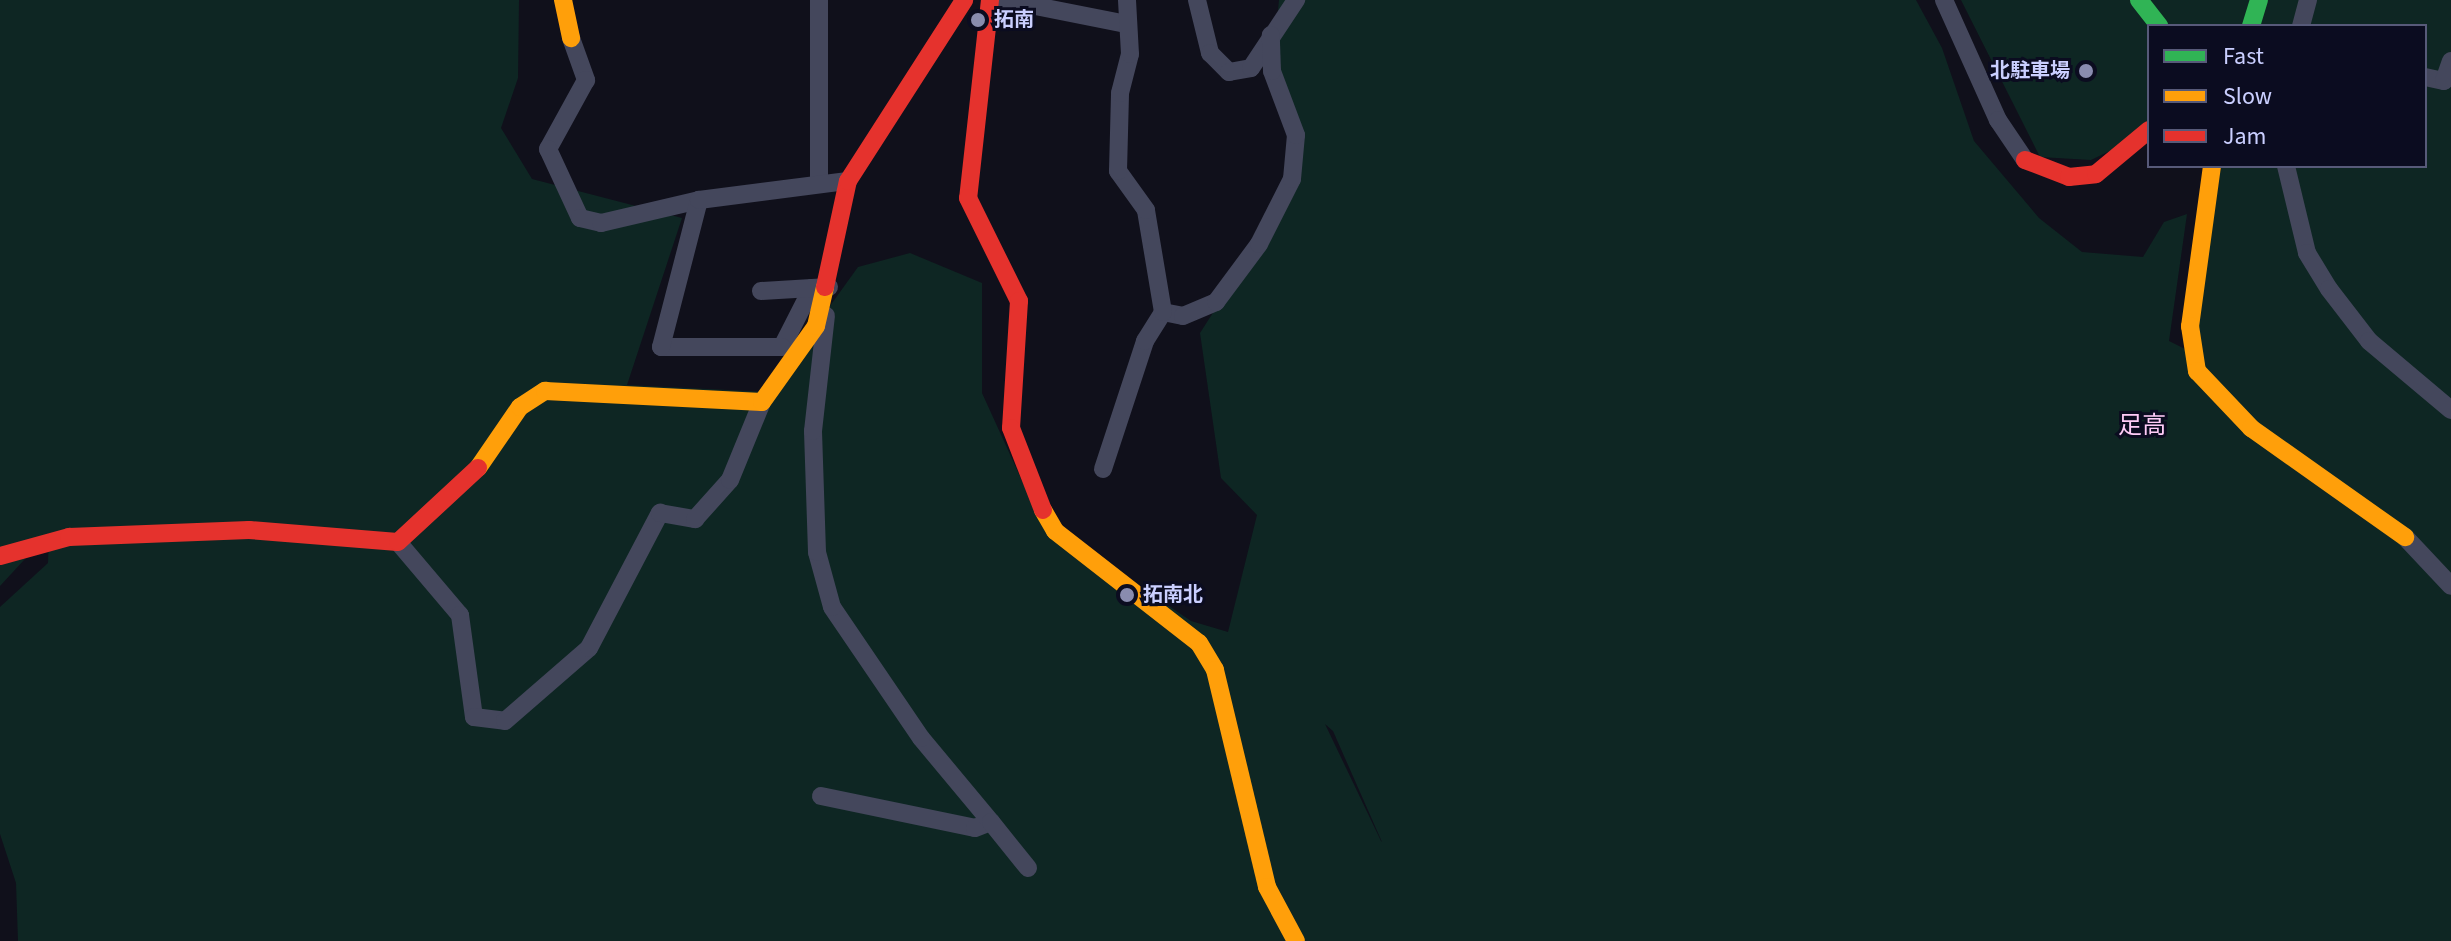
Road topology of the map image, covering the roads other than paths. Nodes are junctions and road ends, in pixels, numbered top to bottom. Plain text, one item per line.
1 (563, 0) edge
2 (819, 0) edge
3 (964, 0) edge
4 (990, 0) edge
5 (1005, 0) edge
6 (1127, 0) edge
7 (1197, 0) edge
8 (1296, 0) edge
9 (1944, 0) edge
10 (2139, 0) edge
11 (2259, 0) edge
12 (2308, 0) edge
13 (1126, 24) junction
14 (2157, 24) edge
15 (2252, 24) edge
16 (2302, 24) edge
17 (1271, 35) junction
18 (2451, 61) edge
19 (2427, 77) edge
20 (2147, 132) edge
21 (2212, 168) edge
22 (2286, 168) edge
23 (819, 179) junction
24 (848, 181) junction
25 (699, 200) junction
26 (821, 287) junction
27 (761, 291) dead end
28 (1163, 312) junction
29 (762, 402) junction
30 (2451, 410) edge
31 (1103, 469) dead end
32 (398, 542) junction
33 (0, 556) edge
34 (2451, 586) edge
35 (821, 796) dead end
36 (991, 822) junction
37 (1028, 868) dead end
38 (1296, 941) edge

1 - 25 street
2 - 23 street
3 - 24 street
4 - 38 street
5 - 13 street
6 - 13 street
7 - 17 street
8 - 17 street
9 - 20 street
10 - 14 street
11 - 15 street
12 - 16 street
13 - 28 street
17 - 28 street
18 - 19 street
21 - 34 street
22 - 30 street
23 - 24 street
23 - 25 street
24 - 26 street
25 - 26 street
26 - 27 street
26 - 29 street
26 - 36 street
28 - 31 street
29 - 32 street
29 - 32 street
32 - 33 street
35 - 36 street
36 - 37 street

